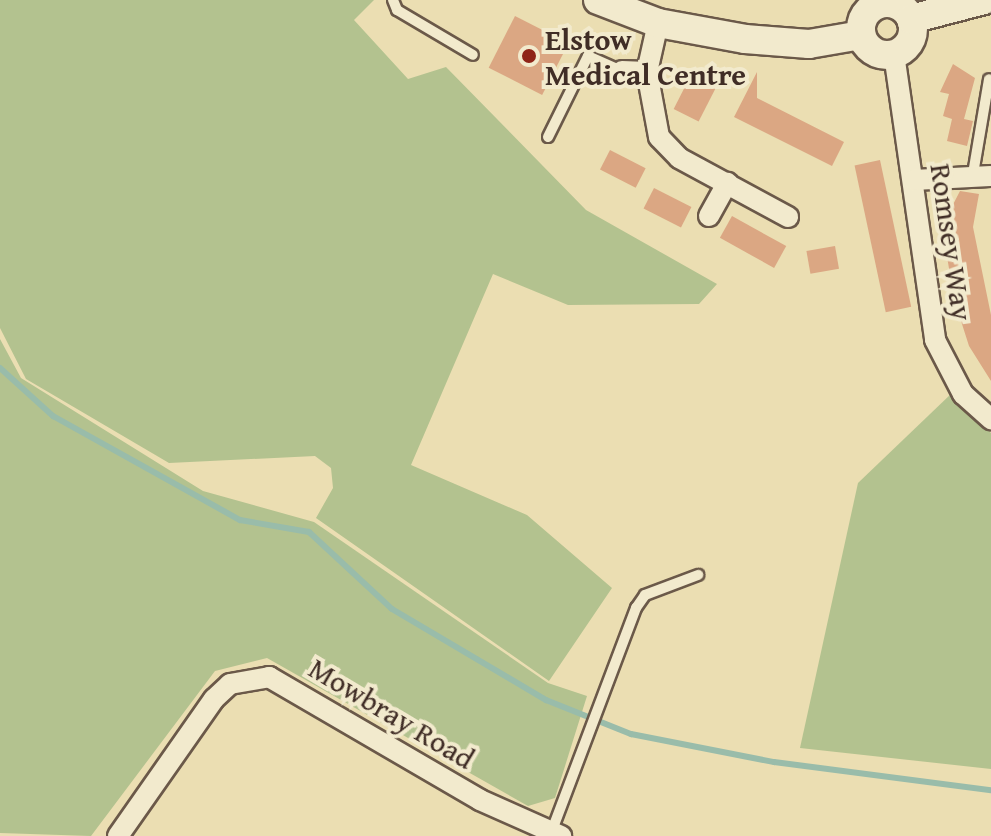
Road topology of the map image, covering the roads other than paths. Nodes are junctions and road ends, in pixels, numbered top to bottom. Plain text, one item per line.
1 (393, 0) edge
2 (598, 0) edge
3 (984, 0) edge
4 (911, 19) junction
5 (658, 23) junction
6 (861, 35) junction
7 (894, 54) junction
8 (473, 55) dead end
9 (622, 71) joint
10 (647, 72) junction
11 (989, 79) edge
12 (548, 137) dead end
13 (982, 175) edge
14 (914, 180) junction
15 (727, 183) junction
16 (709, 216) dead end
17 (788, 217) dead end
18 (991, 419) edge
19 (698, 575) dead end
20 (556, 834) edge
21 (118, 836) edge

1 - 8 lane
2 - 5 street
3 - 4 street
4 - 6 street
4 - 7 street
5 - 6 street
5 - 10 street
6 - 7 street
7 - 14 street, Romsey Way
9 - 10 street
9 - 12 lane
10 - 15 street
11 - 13 lane
13 - 14 street
14 - 18 street, Romsey Way
15 - 16 street
15 - 17 street
19 - 20 lane
20 - 21 street, Mowbray Road

